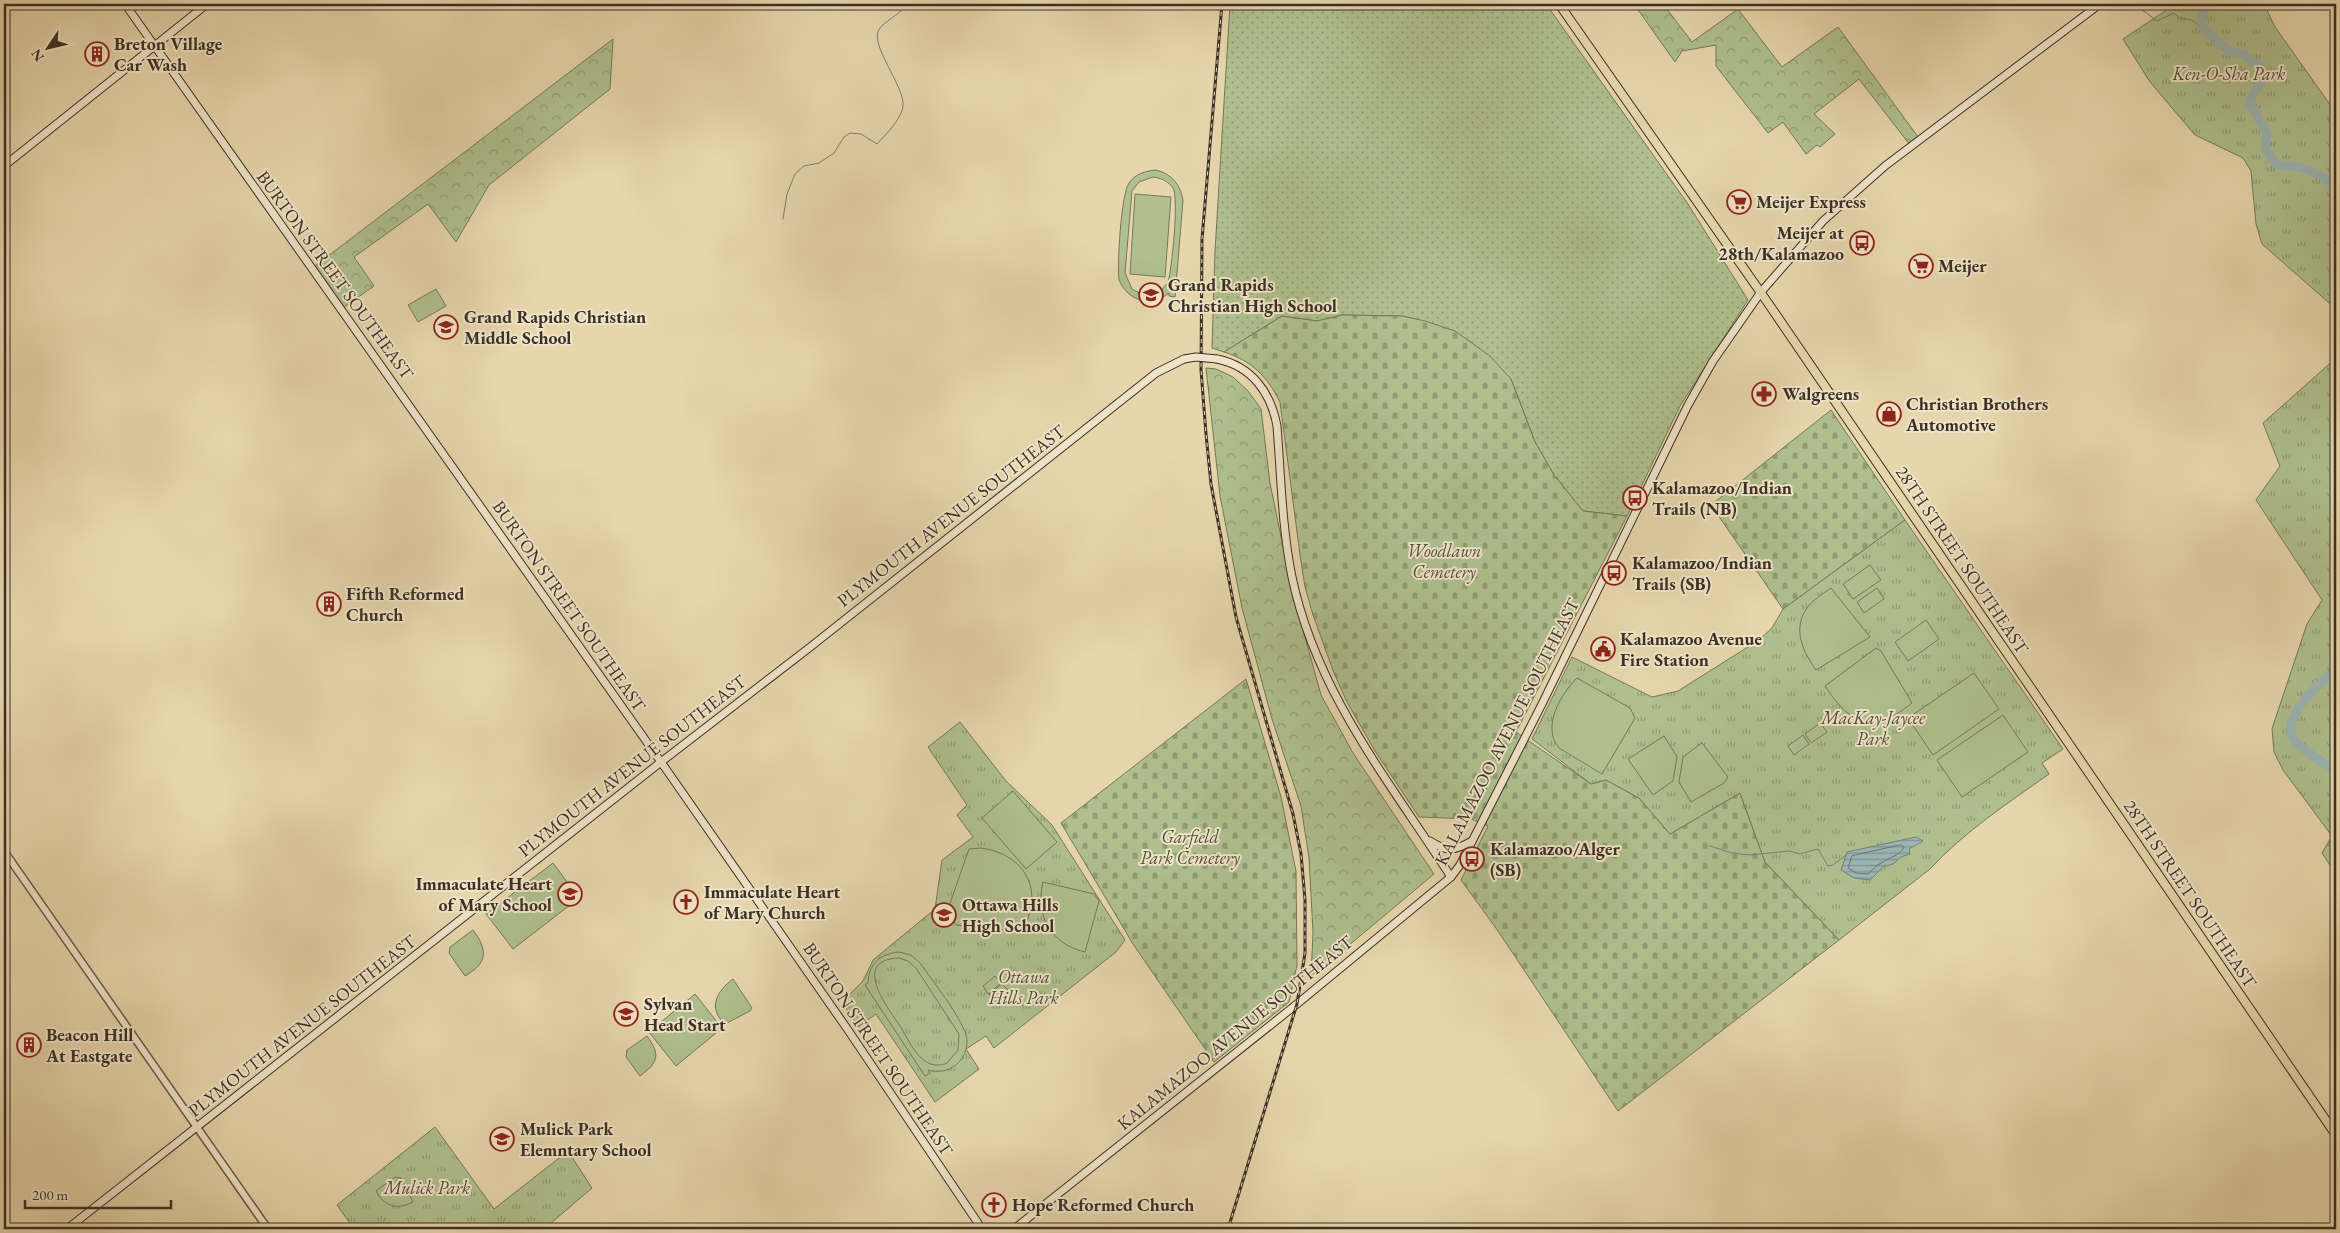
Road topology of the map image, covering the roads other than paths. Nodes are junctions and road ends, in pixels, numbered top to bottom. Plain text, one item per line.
1 (125, 4) edge
2 (207, 4) edge
3 (1559, 4) edge
4 (2100, 4) edge
5 (154, 45) junction
6 (4, 166) edge
7 (1761, 292) junction
8 (660, 762) junction
9 (1426, 839) junction
10 (1472, 841) junction
11 (4, 851) edge
12 (1451, 877) junction
13 (198, 1127) junction
14 (2336, 1135) edge
15 (67, 1229) edge
16 (268, 1229) edge
17 (982, 1229) edge
18 (1014, 1229) edge

1 - 5 main road, BURTON STREET SOUTHEAST
2 - 5 main road
3 - 7 main road, 28TH STREET SOUTHEAST
4 - 7 main road, KALAMAZOO AVENUE SOUTHEAST
5 - 6 main road
5 - 8 main road, BURTON STREET SOUTHEAST
7 - 10 main road, KALAMAZOO AVENUE SOUTHEAST
7 - 14 main road, 28TH STREET SOUTHEAST
8 - 9 main road, PLYMOUTH AVENUE SOUTHEAST, bridge
8 - 13 main road, PLYMOUTH AVENUE SOUTHEAST
8 - 17 main road, BURTON STREET SOUTHEAST
9 - 10 main road
9 - 12 main road, PLYMOUTH AVENUE SOUTHEAST
10 - 12 main road, KALAMAZOO AVENUE SOUTHEAST
11 - 13 street
12 - 18 main road, KALAMAZOO AVENUE SOUTHEAST
13 - 15 main road, PLYMOUTH AVENUE SOUTHEAST
13 - 16 street

